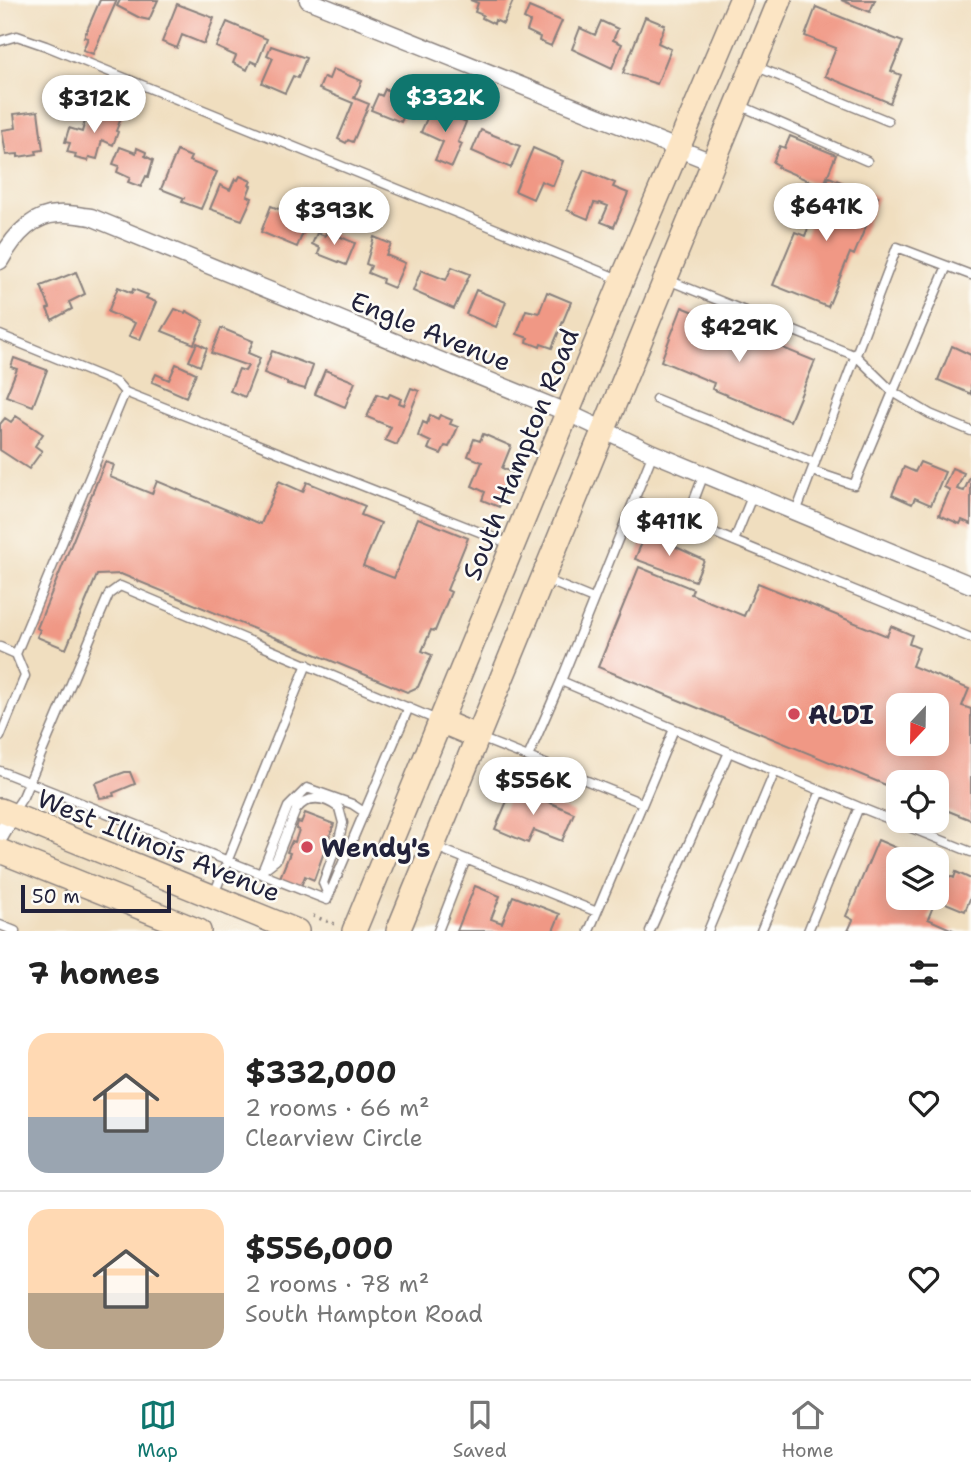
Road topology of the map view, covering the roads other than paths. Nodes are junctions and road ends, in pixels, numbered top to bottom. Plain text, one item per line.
1 (308, 0) edge
2 (741, 0) edge
3 (780, 0) edge
4 (0, 41) edge
5 (753, 65) junction
6 (736, 104) junction
7 (888, 121) dead end
8 (677, 149) junction
9 (867, 161) dead end
10 (713, 163) junction
11 (0, 261) edge
12 (947, 266) junction
13 (971, 275) edge
14 (665, 279) junction
15 (622, 280) junction
16 (0, 335) edge
17 (856, 356) junction
18 (892, 391) junction
19 (125, 392) junction
20 (656, 399) dead end
21 (568, 413) junction
22 (603, 431) junction
23 (971, 431) edge
24 (653, 453) junction
25 (814, 467) junction
26 (704, 474) junction
27 (753, 494) junction
28 (634, 500) junction
29 (796, 512) junction
30 (686, 522) junction
31 (734, 541) junction
32 (513, 545) junction
33 (544, 579) junction
34 (971, 585) edge
35 (593, 599) junction
36 (971, 638) edge
37 (0, 647) edge
38 (16, 654) junction
39 (307, 664) junction
40 (561, 681) junction
41 (409, 707) junction
42 (440, 721) junction
43 (674, 729) junction
44 (0, 737) edge
45 (478, 737) junction
46 (729, 752) junction
47 (528, 757) junction
48 (0, 771) edge
49 (775, 771) junction
50 (29, 782) junction
51 (821, 791) junction
52 (642, 803) junction
53 (859, 807) junction
54 (365, 812) junction
55 (6, 813) edge
56 (0, 836) edge
57 (433, 845) junction
58 (0, 851) edge
59 (971, 852) edge
60 (466, 859) junction
61 (227, 861) junction
62 (262, 873) junction
63 (213, 897) junction
64 (328, 898) junction
65 (597, 912) junction
66 (0, 925) edge
67 (15, 931) edge
68 (199, 931) edge
69 (298, 931) edge
70 (354, 931) edge
71 (398, 931) edge
72 (438, 931) edge
73 (589, 931) edge
74 (650, 931) edge
75 (708, 931) edge
76 (761, 931) edge
77 (808, 931) edge

1 - 8 street
2 - 8 main road, South Hampton Road
3 - 5 main road
4 - 15 lane
5 - 6 main road
5 - 7 lane
6 - 9 lane
6 - 10 main road
8 - 10 street
8 - 15 main road, South Hampton Road
10 - 14 main road
11 - 21 street, Engle Avenue
12 - 13 lane
12 - 17 lane
12 - 18 lane
14 - 17 lane
14 - 22 main road
15 - 21 main road, South Hampton Road
16 - 19 lane
17 - 18 lane
17 - 25 lane
18 - 23 lane
18 - 25 lane
19 - 32 lane
19 - 38 lane
20 - 25 lane
21 - 22 street, Engle Avenue
21 - 32 main road, South Hampton Road
22 - 24 street, Engle Avenue
22 - 33 main road
24 - 26 street, Engle Avenue
24 - 28 lane
25 - 29 lane
26 - 27 street, Engle Avenue
26 - 30 lane
27 - 29 street, Engle Avenue
27 - 31 lane
28 - 30 lane
28 - 35 lane
29 - 34 street, Engle Avenue
30 - 31 lane
31 - 36 lane
32 - 42 main road, South Hampton Road
33 - 35 lane
33 - 45 main road
35 - 40 lane
37 - 38 lane
38 - 44 lane
39 - 41 lane
39 - 50 lane
39 - 61 lane
40 - 43 lane
40 - 47 lane
41 - 42 lane
41 - 54 lane
42 - 45 main road
42 - 70 main road, South Hampton Road
43 - 46 lane
43 - 52 lane
45 - 47 lane
45 - 57 main road
46 - 49 lane
46 - 74 lane
47 - 52 lane
48 - 50 lane
49 - 51 lane
49 - 75 lane
50 - 55 lane
50 - 61 lane
51 - 53 lane
51 - 76 lane
52 - 65 lane
53 - 59 lane
53 - 77 lane
54 - 62 lane
54 - 64 lane
55 - 56 street
55 - 63 main road, West Illinois Avenue
57 - 60 lane
57 - 71 main road
58 - 68 main road
60 - 65 lane
60 - 72 lane
61 - 62 lane
61 - 63 lane
62 - 64 lane
62 - 64 lane
63 - 69 main road, West Illinois Avenue
65 - 73 lane
66 - 67 lane

